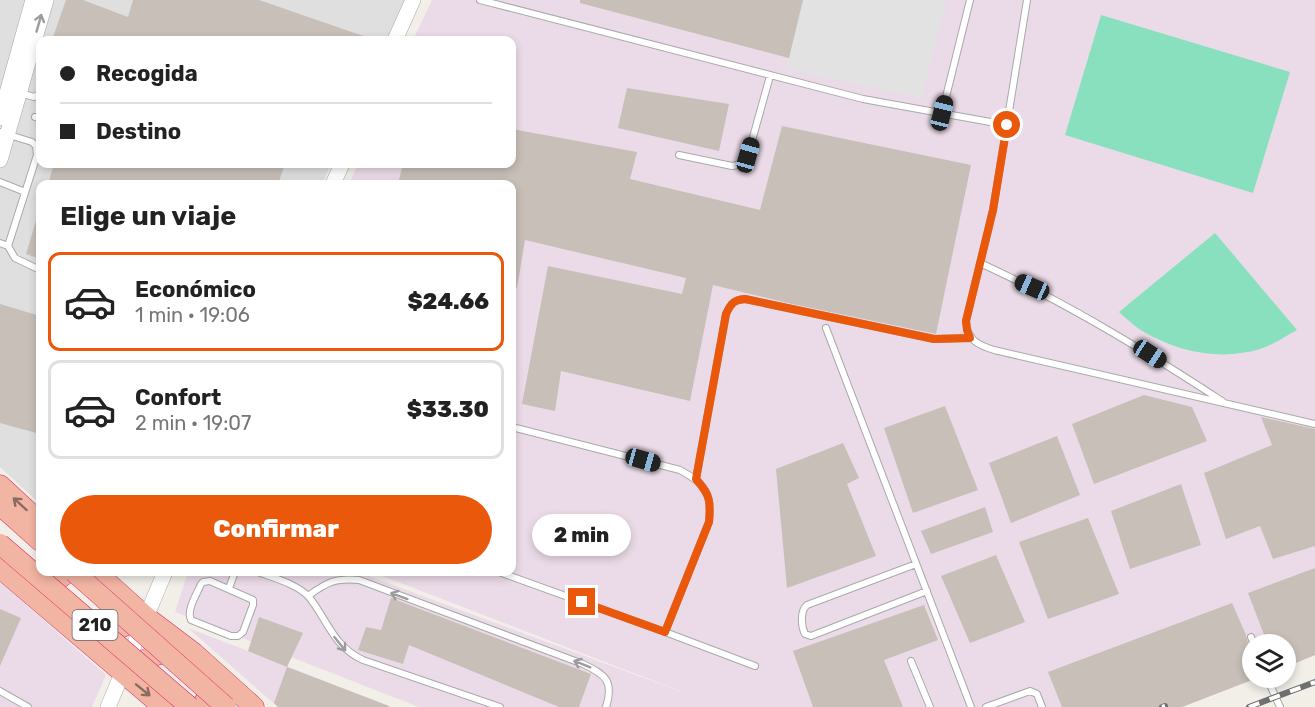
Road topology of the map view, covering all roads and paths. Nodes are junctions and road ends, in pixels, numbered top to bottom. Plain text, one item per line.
1 (33, 0) edge
2 (46, 0) edge
3 (412, 0) edge
4 (480, 0) edge
5 (970, 0) edge
6 (1027, 0) edge
7 (496, 2) edge
8 (397, 36) edge
9 (31, 51) edge
10 (770, 76) junction
11 (14, 91) junction
12 (36, 96) edge
13 (942, 113) junction
14 (0, 117) edge
15 (1007, 125) junction
16 (4, 133) edge
17 (36, 148) edge
18 (679, 155) dead end
19 (36, 158) edge
20 (0, 160) edge
21 (0, 182) edge
22 (25, 192) junction
23 (0, 243) edge
24 (8, 246) junction
25 (980, 263) junction
26 (36, 268) edge
27 (826, 328) dead end
28 (970, 338) junction
29 (1226, 404) junction
30 (1315, 424) edge
31 (516, 428) edge
32 (696, 479) junction
33 (0, 485) edge
34 (0, 505) edge
35 (36, 518) edge
36 (36, 537) edge
37 (0, 544) edge
38 (916, 564) junction
39 (0, 568) edge
40 (36, 575) edge
41 (37, 576) edge
42 (63, 576) edge
43 (79, 576) edge
44 (101, 576) edge
45 (163, 576) edge
46 (234, 576) edge
47 (268, 576) edge
48 (510, 576) edge
49 (22, 588) junction
50 (229, 588) junction
51 (927, 591) junction
52 (308, 596) junction
53 (146, 616) junction
54 (70, 628) junction
55 (665, 632) junction
56 (194, 653) junction
57 (911, 661) dead end
58 (755, 666) dead end
59 (123, 674) junction
60 (1271, 688) edge
61 (0, 691) edge
62 (240, 703) edge
63 (1005, 704) edge
64 (28, 707) edge
65 (108, 707) edge
66 (163, 707) edge
67 (190, 707) edge
68 (199, 707) edge
69 (500, 707) edge
70 (606, 707) edge
71 (930, 707) edge
72 (971, 707) edge
73 (986, 707) edge
74 (1042, 707) edge
75 (1280, 707) edge

1 - 9 street
9 -> 2 street
3 - 8 street
4 - 7 lane
5 - 13 lane
6 - 15 lane
7 - 10 lane
9 - 11 street
10 - 13 lane
10 - 18 lane
11 - 12 lane
11 - 14 street
11 - 16 street
13 - 15 lane
15 - 25 lane
16 - 17 lane
16 - 20 street
19 - 22 lane
21 - 22 lane
22 - 24 lane
23 - 24 lane
24 - 26 lane
25 - 28 lane
25 - 29 lane
27 - 38 lane
28 - 29 lane
28 - 32 lane
29 - 30 lane
31 - 32 lane
32 - 55 lane
35 -> 33 highway
34 - 36 highway
37 - 40 highway, 210, bridge
38 - 51 lane
38 - 51 lane
39 - 49 highway
41 - 67 highway, 210, bridge
42 - 49 highway
43 - 62 highway, 210, bridge
44 - 53 highway
45 - 53 street
46 - 50 lane
47 - 52 lane
48 - 55 lane
49 - 54 highway
50 - 50 lane
51 - 72 lane
52 -> 69 lane
70 -> 52 lane
53 - 54 highway
53 - 56 highway
53 - 59 street
54 - 59 highway
55 - 58 lane
56 - 59 highway
56 - 62 highway
57 - 71 lane
59 - 65 street
59 -> 66 highway
60 - 75 lane
61 - 64 lane
62 - 68 highway
63 - 73 lane
63 - 74 lane

